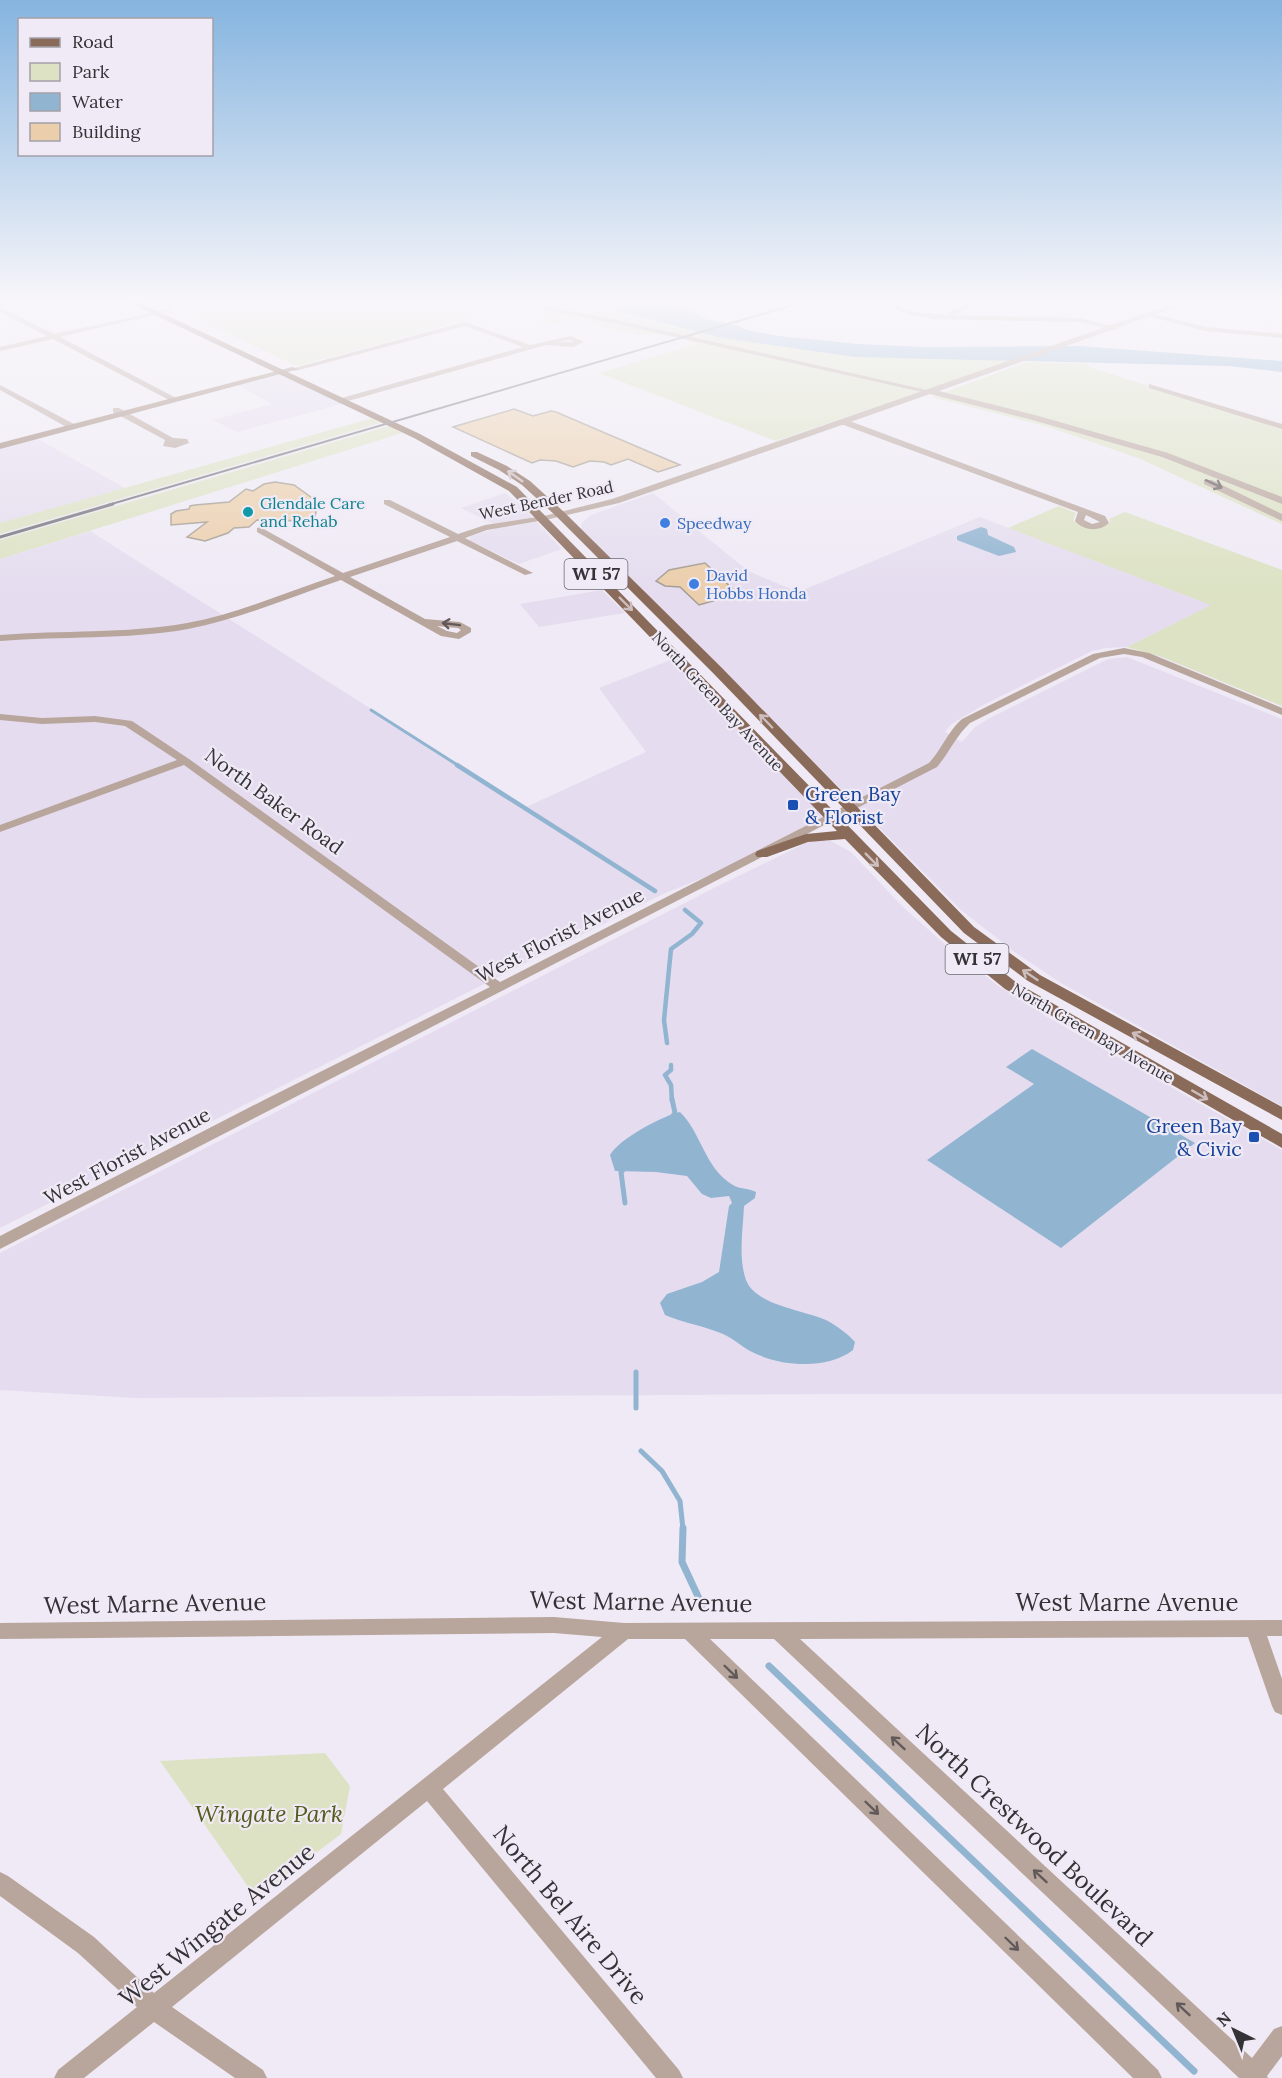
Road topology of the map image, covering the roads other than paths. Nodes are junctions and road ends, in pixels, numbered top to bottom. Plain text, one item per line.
1 (20, 398) edge
2 (173, 398) edge
3 (336, 398) edge
4 (352, 398) edge
5 (357, 398) edge
6 (914, 398) edge
7 (956, 398) edge
8 (1190, 398) edge
9 (341, 401) junction
10 (120, 412) junction
11 (844, 422) junction
12 (69, 425) junction
13 (1282, 427) edge
14 (0, 440) edge
15 (171, 440) dead end
16 (1122, 444) junction
17 (0, 446) edge
18 (615, 501) junction
19 (1282, 501) edge
20 (387, 502) dead end
21 (1083, 511) dead end
22 (560, 514) junction
23 (541, 518) junction
24 (1282, 518) edge
25 (575, 528) junction
26 (260, 530) dead end
27 (456, 537) junction
28 (528, 573) dead end
29 (343, 576) junction
30 (423, 621) dead end
31 (0, 638) edge
32 (1282, 712) edge
33 (0, 717) edge
34 (786, 741) junction
35 (761, 746) junction
36 (797, 752) junction
37 (772, 758) junction
38 (185, 761) junction
39 (849, 809) junction
40 (830, 819) junction
41 (0, 829) edge
42 (846, 835) junction
43 (762, 854) junction
44 (500, 987) junction
45 (1282, 1114) edge
46 (1282, 1142) edge
47 (0, 1243) edge
48 (1254, 1628) junction
49 (1282, 1628) edge
50 (776, 1629) junction
51 (0, 1631) edge
52 (624, 1631) junction
53 (689, 1632) junction
54 (1282, 1706) edge
55 (428, 1787) junction
56 (0, 1883) edge
57 (154, 2008) junction
58 (1282, 2037) edge
59 (1253, 2077) edge
60 (66, 2078) edge
61 (255, 2078) edge
62 (671, 2078) edge
63 (1150, 2078) edge

1 - 12 street
2 - 10 main road
3 - 9 main road, North Green Bay Avenue / WI 57
4 - 9 street
22 -> 5 main road, North Green Bay Avenue / WI 57
6 - 11 street, West Bender Road
7 - 16 street
8 - 13 street
9 - 23 main road, North Green Bay Avenue / WI 57
10 - 12 main road
10 - 15 street
11 - 18 street, West Bender Road
11 - 21 street
12 - 14 main road
12 - 17 main road
16 - 19 street
16 -> 24 street
18 - 22 street, West Bender Road
18 - 25 street
20 - 27 street
22 - 23 street, West Bender Road
22 - 25 main road, North Green Bay Avenue / WI 57
23 - 27 street, West Bender Road
23 -> 35 main road, North Green Bay Avenue / WI 57
34 -> 25 main road, North Green Bay Avenue / WI 57
26 - 29 street
27 - 28 street
27 - 29 street, West Bender Road
29 - 30 street
29 - 31 street, West Bender Road
32 - 39 street, West Florist Avenue
33 - 38 street, North Baker Road
34 - 35 main road
34 - 36 main road, North Green Bay Avenue / WI 57
35 - 37 main road, North Green Bay Avenue / WI 57
36 - 37 main road
36 - 39 main road, North Green Bay Avenue / WI 57
37 - 40 main road, North Green Bay Avenue / WI 57
38 - 41 street
38 - 44 street, North Baker Road
39 - 40 street, West Florist Avenue
45 -> 39 main road, North Green Bay Avenue / WI 57
40 - 42 main road, North Green Bay Avenue / WI 57
40 - 43 street, West Florist Avenue
42 - 43 main road
42 -> 46 main road, North Green Bay Avenue / WI 57
43 - 44 street, West Florist Avenue
44 - 47 street, West Florist Avenue
48 - 49 street, West Marne Avenue
48 - 50 street, West Marne Avenue
48 - 54 street
50 - 53 street, West Marne Avenue
59 -> 50 street, North Crestwood Boulevard
51 - 52 street, West Marne Avenue
52 - 53 street, West Marne Avenue
52 - 55 street, West Wingate Avenue
53 -> 63 street
55 - 57 street, West Wingate Avenue
55 - 62 street, North Bel Aire Drive
56 - 57 street
57 - 60 street, West Wingate Avenue
57 - 61 street
58 - 59 street

